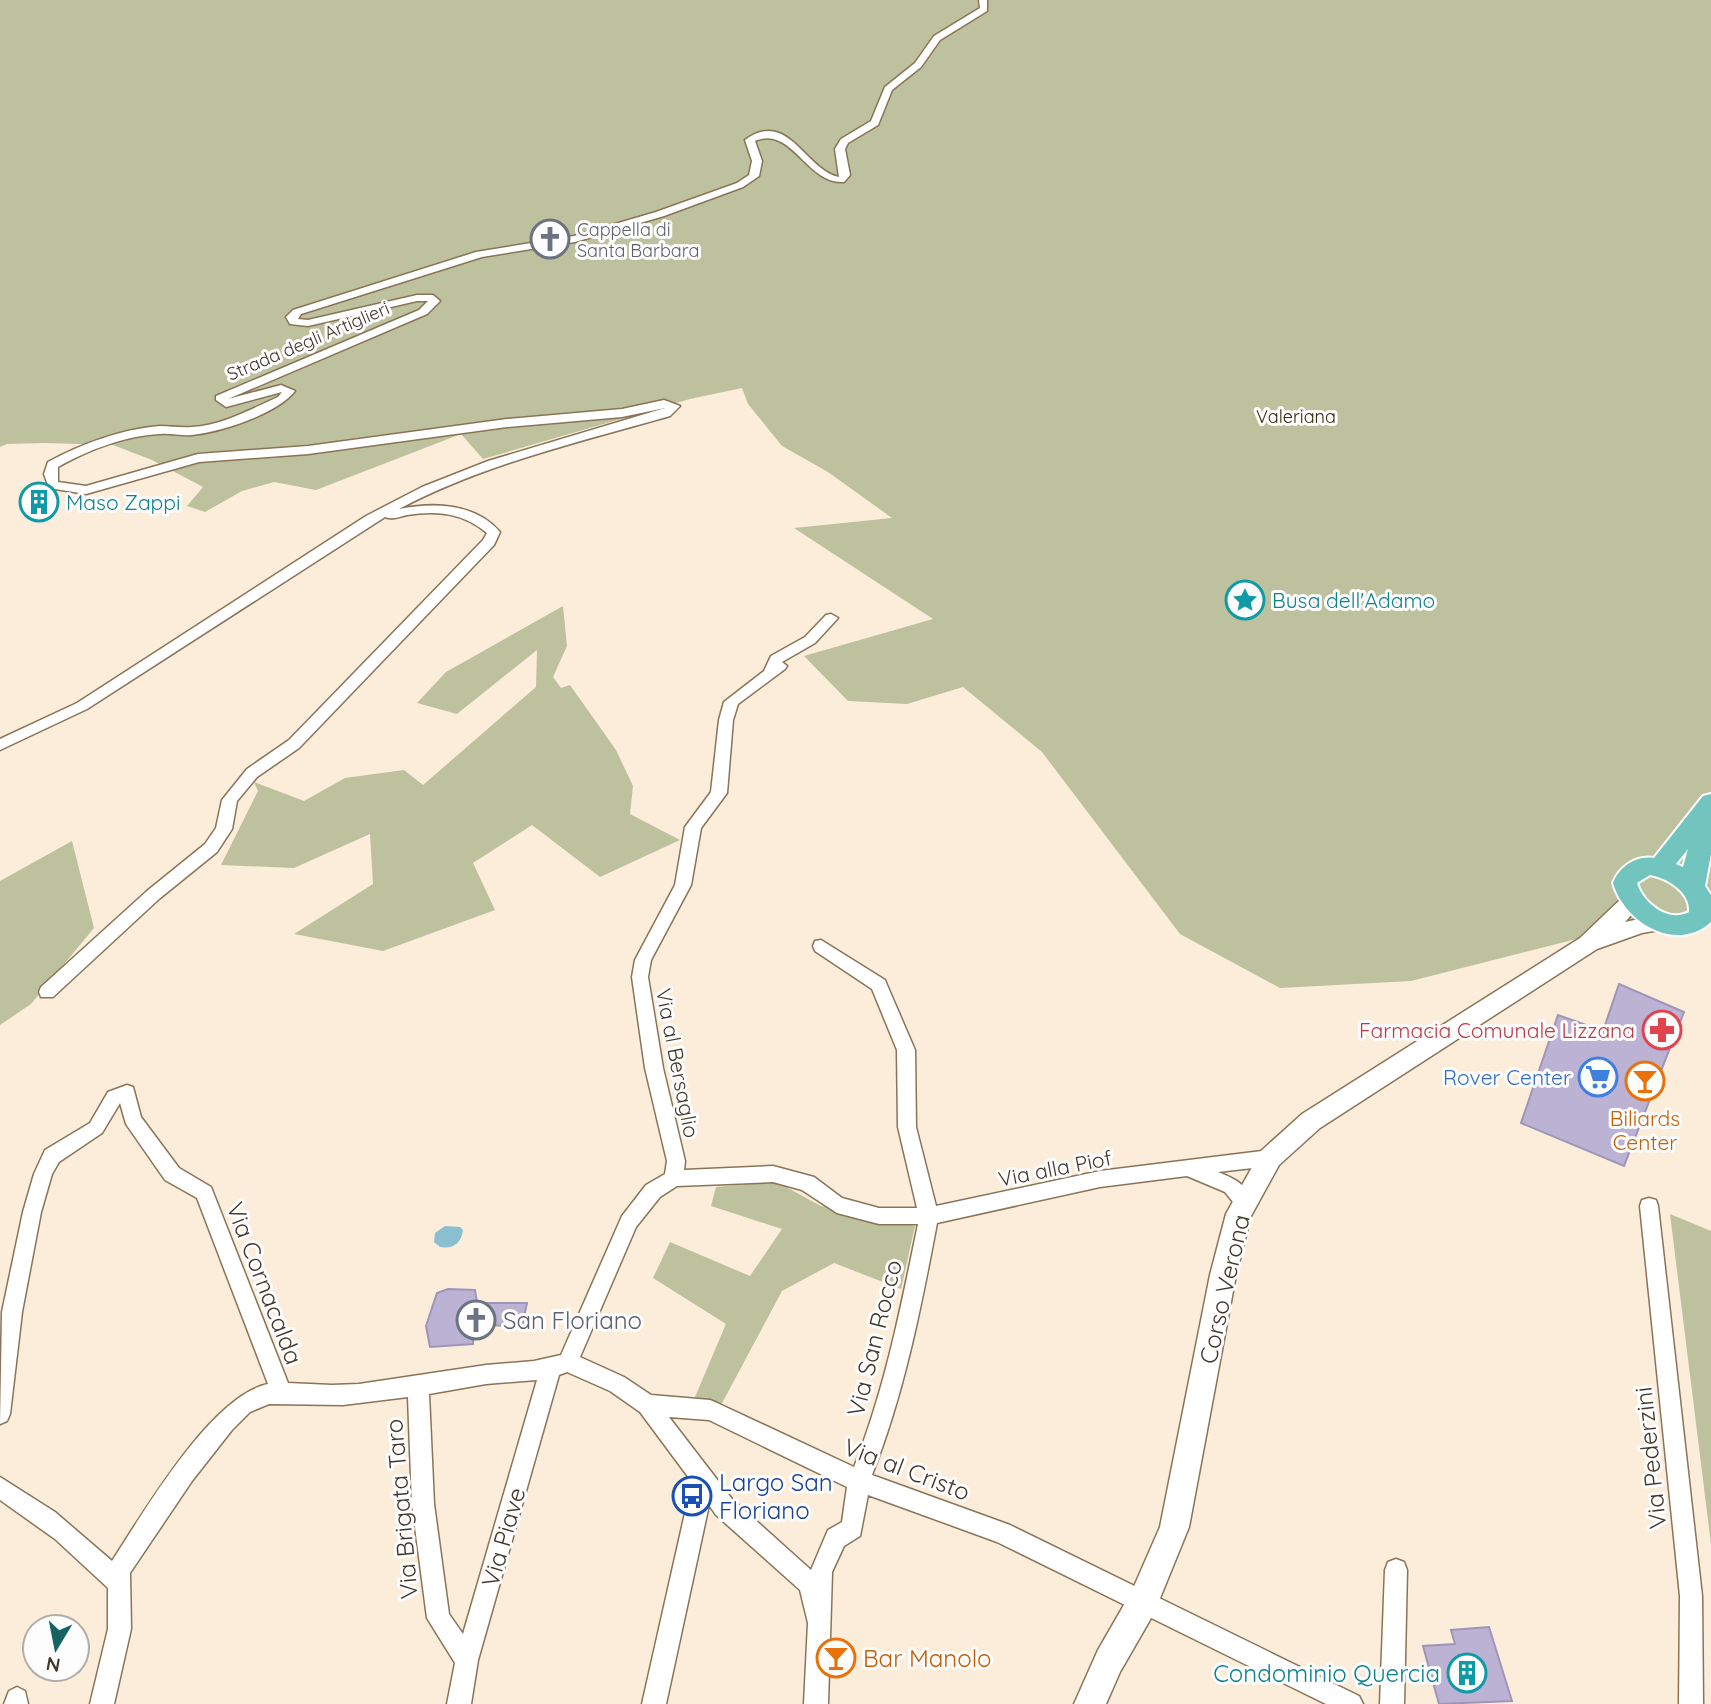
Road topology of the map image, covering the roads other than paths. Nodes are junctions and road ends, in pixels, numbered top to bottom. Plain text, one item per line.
1 (983, 0) edge
2 (371, 519) junction
3 (823, 622) dead end
4 (0, 745) edge
5 (1711, 802) edge
6 (1711, 816) edge
7 (1661, 866) junction
8 (1695, 881) junction
9 (1632, 903) junction
10 (1663, 922) junction
11 (1705, 923) edge
12 (1588, 944) junction
13 (821, 946) dead end
14 (47, 992) dead end
15 (1270, 1158) junction
16 (1227, 1165) junction
17 (1192, 1170) junction
18 (674, 1178) junction
19 (1243, 1192) junction
20 (1650, 1206) dead end
21 (929, 1216) junction
22 (559, 1366) junction
23 (418, 1386) junction
24 (282, 1392) junction
25 (647, 1405) junction
26 (0, 1414) edge
27 (859, 1481) junction
28 (703, 1482) junction
29 (0, 1488) edge
30 (1396, 1570) dead end
31 (117, 1582) junction
32 (1143, 1602) junction
33 (820, 1626) junction
34 (467, 1660) junction
35 (102, 1704) edge
36 (459, 1704) edge
37 (654, 1704) edge
38 (816, 1704) edge
39 (1090, 1704) edge
40 (1351, 1704) edge
41 (1392, 1704) edge
42 (1691, 1704) edge

1 - 2 street, Strada degli Artiglieri
2 - 4 street, Strada degli Artiglieri
2 - 14 street
3 - 18 street, Via al Bersaglio
5 - 7 main road
6 - 8 main road
7 - 8 main road
7 - 9 main road
8 - 11 main road
9 - 10 main road
9 - 12 main road
10 - 11 main road
10 - 12 main road
12 - 15 main road, Corso Verona
13 - 21 street
15 - 16 street, Via alla Piof
15 - 19 main road, Corso Verona
16 - 17 street, Via alla Piof
16 - 19 street
17 - 19 street, Via alla Piof
17 - 21 street, Via alla Piof
18 - 21 street, Via alla Piof
18 - 22 street, Via Piave
19 - 32 main road, Corso Verona
20 - 42 street, Via Pederzini
21 - 27 street, Via San Rocco
22 - 23 street
22 - 25 street
22 - 34 street, Via Piave
23 - 24 street
23 - 34 street, Via Brigata Taro
24 - 26 street, Via Cornacalda
24 - 31 street
25 - 27 street, Via al Cristo
25 - 28 street
27 - 32 street, Via al Cristo
27 - 33 street, Via San Rocco
28 - 33 street
28 - 37 street
29 - 31 street
30 - 41 street
31 - 35 street
32 - 39 main road, Corso Verona
32 - 40 street, Via al Cristo
33 - 38 street
34 - 36 street, Via Piave

